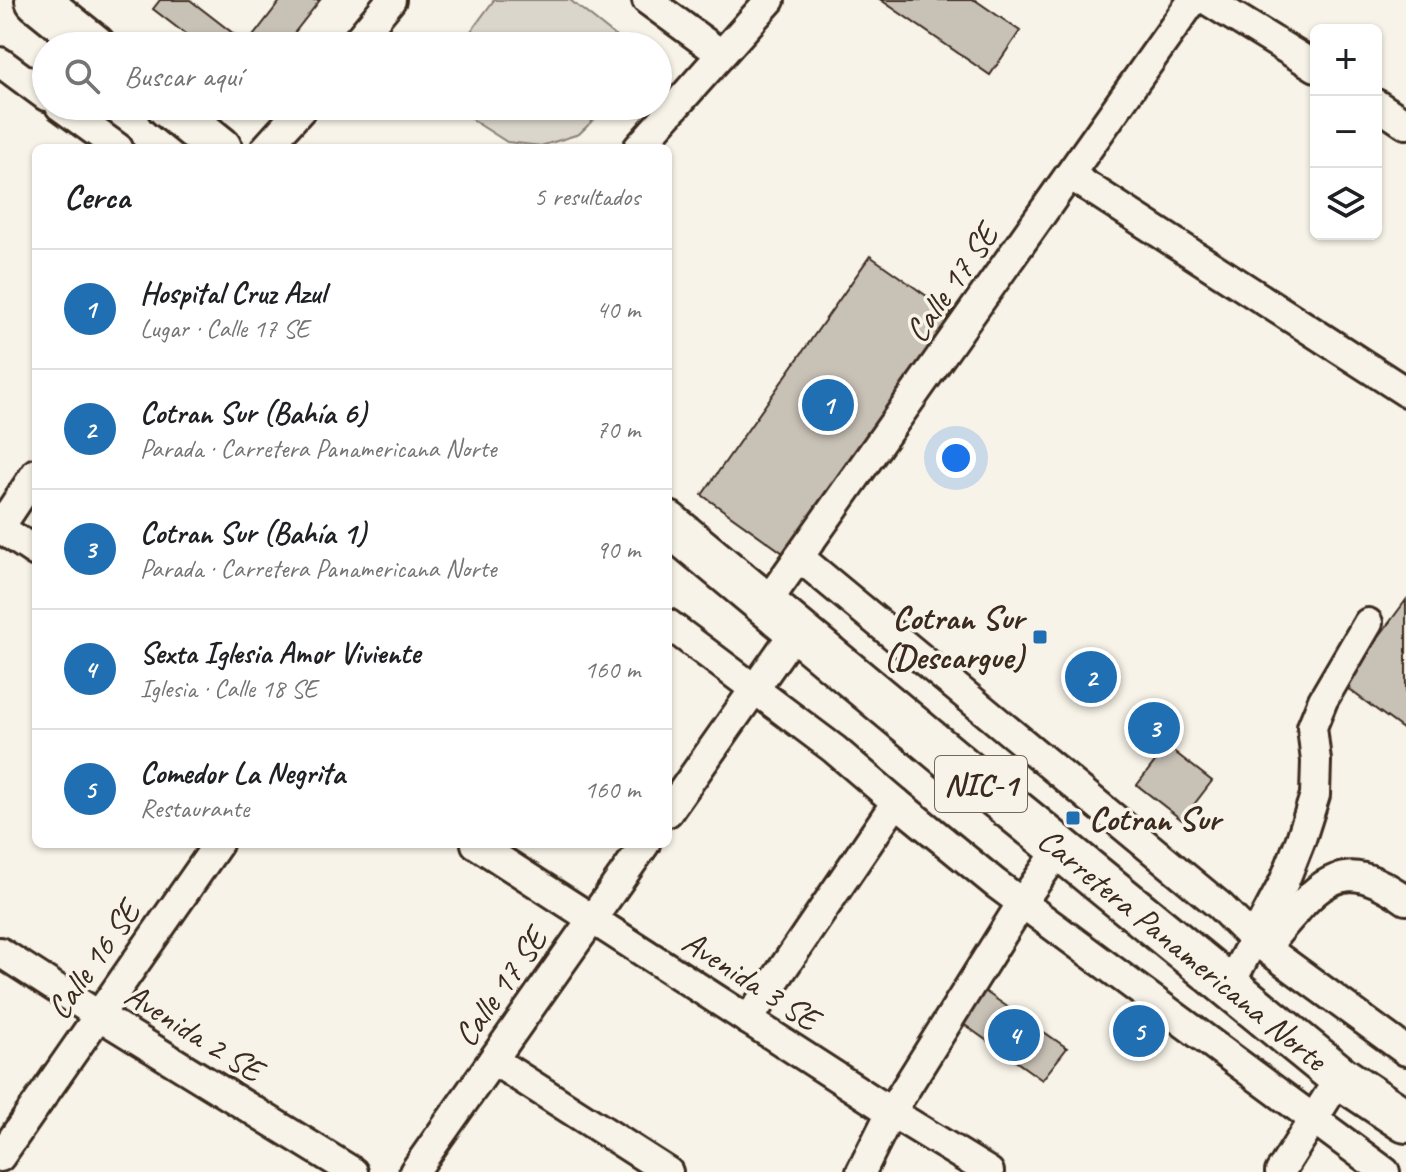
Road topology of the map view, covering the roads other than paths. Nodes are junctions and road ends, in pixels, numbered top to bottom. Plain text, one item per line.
1 (37, 0) edge
2 (391, 0) edge
3 (647, 0) edge
4 (770, 0) edge
5 (1193, 0) edge
6 (1207, 0) edge
7 (77, 32) edge
8 (365, 32) edge
9 (721, 54) junction
10 (0, 62) edge
11 (1310, 63) edge
12 (32, 86) edge
13 (1382, 108) edge
14 (672, 109) edge
15 (84, 120) edge
16 (185, 120) edge
17 (291, 120) edge
18 (663, 120) edge
19 (1406, 124) edge
20 (113, 144) edge
21 (215, 144) edge
22 (270, 144) edge
23 (642, 144) edge
24 (1070, 175) junction
25 (1406, 392) edge
26 (32, 479) edge
27 (672, 526) edge
28 (0, 528) edge
29 (32, 549) edge
30 (799, 557) junction
31 (780, 618) junction
32 (1368, 623) dead end
33 (672, 627) edge
34 (754, 689) junction
35 (896, 802) junction
36 (672, 806) edge
37 (215, 848) edge
38 (482, 848) edge
39 (642, 848) edge
40 (1060, 848) junction
41 (1406, 900) edge
42 (1023, 901) junction
43 (592, 920) junction
44 (1260, 943) junction
45 (0, 952) edge
46 (1229, 986) junction
47 (98, 1015) junction
48 (748, 1020) junction
49 (1406, 1051) edge
50 (493, 1060) junction
51 (1340, 1077) junction
52 (891, 1112) junction
53 (1313, 1120) junction
54 (1406, 1121) edge
55 (0, 1157) edge
56 (353, 1172) edge
57 (414, 1172) edge
58 (668, 1172) edge
59 (861, 1172) edge
60 (989, 1172) edge
61 (1280, 1172) edge
62 (1385, 1172) edge

1 - 7 highway
2 - 8 street
3 - 9 street
4 - 9 street
5 - 24 street, Calle 17 SE
6 - 11 street
9 - 14 street
10 - 12 street
13 - 19 street
15 - 20 street
16 - 21 highway
17 - 22 street
18 - 23 street
24 - 25 street
24 - 30 street, Calle 17 SE
26 - 28 street
27 - 31 highway, Carretera Panamericana Norte / NIC-1
28 - 29 street
30 - 31 street, Calle 17 SE
30 - 44 street
31 - 34 street, Calle 17 SE
31 - 40 highway, Carretera Panamericana Norte / NIC-1
32 - 44 street
33 - 34 street
34 - 35 street
34 - 36 street, Calle 17 SE
35 - 42 street
35 - 48 street
37 - 47 street, Calle 16 SE
38 - 43 street, Avenida 3 SE
39 - 43 street, Calle 17 SE
40 - 42 street
40 - 46 highway, Carretera Panamericana Norte / NIC-1
41 - 44 street
42 - 52 street
42 - 53 street
43 - 48 street, Avenida 3 SE
43 - 50 street, Calle 17 SE
44 - 46 street
44 - 49 street
45 - 47 street, Avenida 2 SE
46 - 51 highway, Carretera Panamericana Norte / NIC-1
47 - 55 street, Calle 16 SE
47 - 56 street, Avenida 2 SE
48 - 52 street, Avenida 3 SE
50 - 57 street, Calle 17 SE
50 - 58 street
51 - 53 street
51 - 54 highway, Carretera Panamericana Norte / NIC-1
52 - 59 street
52 - 60 street, Avenida 3 SE
53 - 61 street
53 - 62 street

